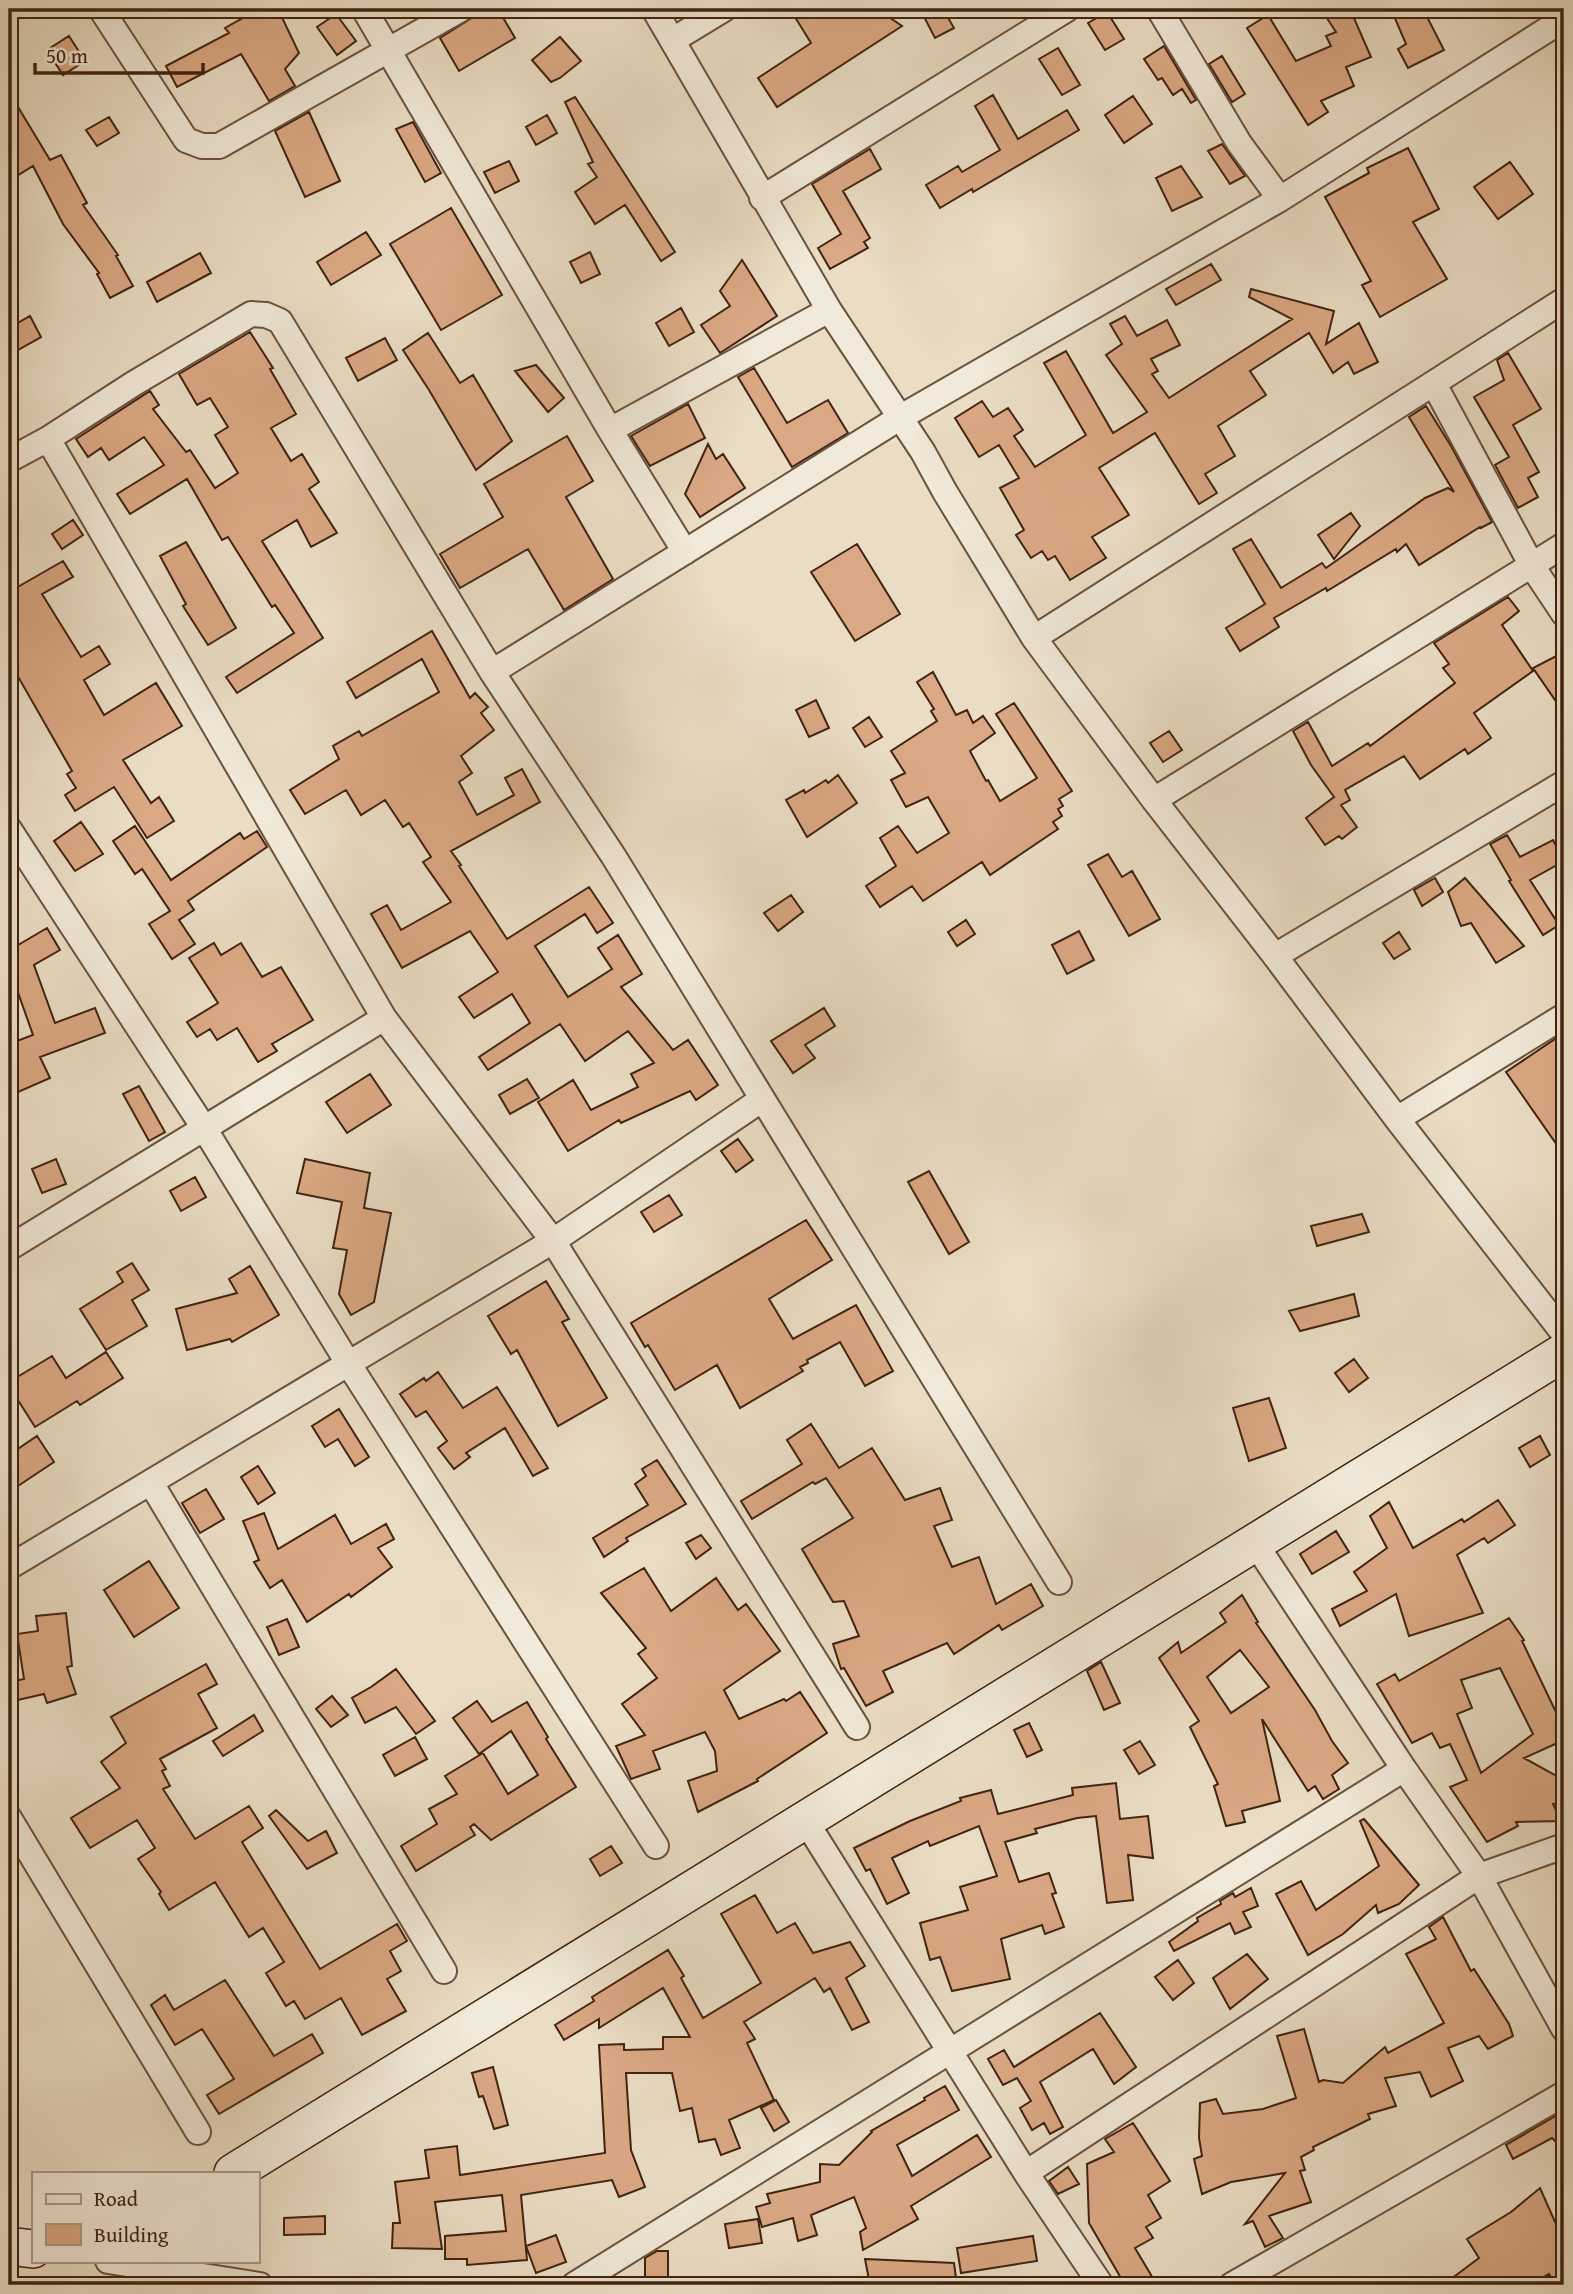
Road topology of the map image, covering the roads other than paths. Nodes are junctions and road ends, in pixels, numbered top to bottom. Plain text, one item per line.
1 (101, 9) edge
2 (364, 9) edge
3 (461, 9) edge
4 (654, 9) edge
5 (724, 9) edge
6 (1067, 9) edge
7 (1159, 9) edge
8 (1564, 19) edge
9 (673, 40) junction
10 (387, 51) junction
11 (762, 198) junction
12 (1280, 199) junction
13 (1564, 300) edge
14 (829, 310) junction
15 (1434, 384) junction
16 (901, 417) junction
17 (610, 430) junction
18 (48, 439) junction
19 (9, 460) edge
20 (1564, 545) edge
21 (685, 552) junction
22 (1532, 566) junction
23 (1564, 614) edge
24 (1034, 638) junction
25 (492, 671) junction
26 (1564, 783) edge
27 (1154, 800) junction
28 (9, 829) edge
29 (1275, 956) junction
30 (1564, 1016) edge
31 (384, 1018) junction
32 (761, 1100) junction
33 (1397, 1119) junction
34 (204, 1128) junction
35 (553, 1241) junction
36 (9, 1248) edge
37 (1564, 1334) edge
38 (1564, 1352) edge
39 (348, 1363) junction
40 (151, 1483) junction
41 (1255, 1542) junction
42 (9, 1567) edge
43 (1059, 1582) dead end
44 (858, 1727) dead end
45 (1404, 1769) junction
46 (9, 1818) edge
47 (804, 1820) junction
48 (656, 1846) dead end
49 (1564, 1846) edge
50 (1479, 1876) junction
51 (444, 1971) dead end
52 (1564, 2029) edge
53 (950, 2050) junction
54 (1564, 2094) edge
55 (198, 2132) dead end
56 (236, 2171) edge
57 (1026, 2173) junction
58 (9, 2246) edge
59 (32, 2249) edge
60 (114, 2262) edge
61 (222, 2262) edge
62 (261, 2285) edge
63 (574, 2285) edge
64 (1101, 2285) edge
65 (1232, 2285) edge

1 - 10 street
2 - 10 street
3 - 10 street
4 - 9 street
5 - 9 street
6 - 11 street
7 - 12 street
8 - 12 street
9 - 11 street
10 - 17 street
11 - 14 street
12 - 16 street
13 - 15 street
14 - 16 street
14 - 17 street
15 - 22 street
15 - 24 street
16 - 21 street
16 - 24 street
17 - 21 street
18 - 19 street
18 - 25 street
18 - 31 street
20 - 22 street
21 - 25 street
22 - 23 street
22 - 27 street
24 - 27 street
25 - 32 street
26 - 29 street
27 - 29 street
28 - 34 street
29 - 33 street
30 - 33 street
31 - 34 street
31 - 35 street
32 - 35 street
32 - 43 street
33 - 37 street
34 - 36 street
34 - 39 street
35 - 39 street
35 - 44 street
38 - 41 street
39 - 40 street
39 - 48 street
40 - 42 street
40 - 51 street
41 - 45 street
41 - 47 street
45 - 50 street
45 - 53 street
46 - 55 street
47 - 53 street
47 - 56 street
49 - 50 street
50 - 52 street
50 - 57 street
53 - 57 street
53 - 63 street
54 - 65 street
57 - 64 street
58 - 59 street
60 - 62 street
61 - 62 street

